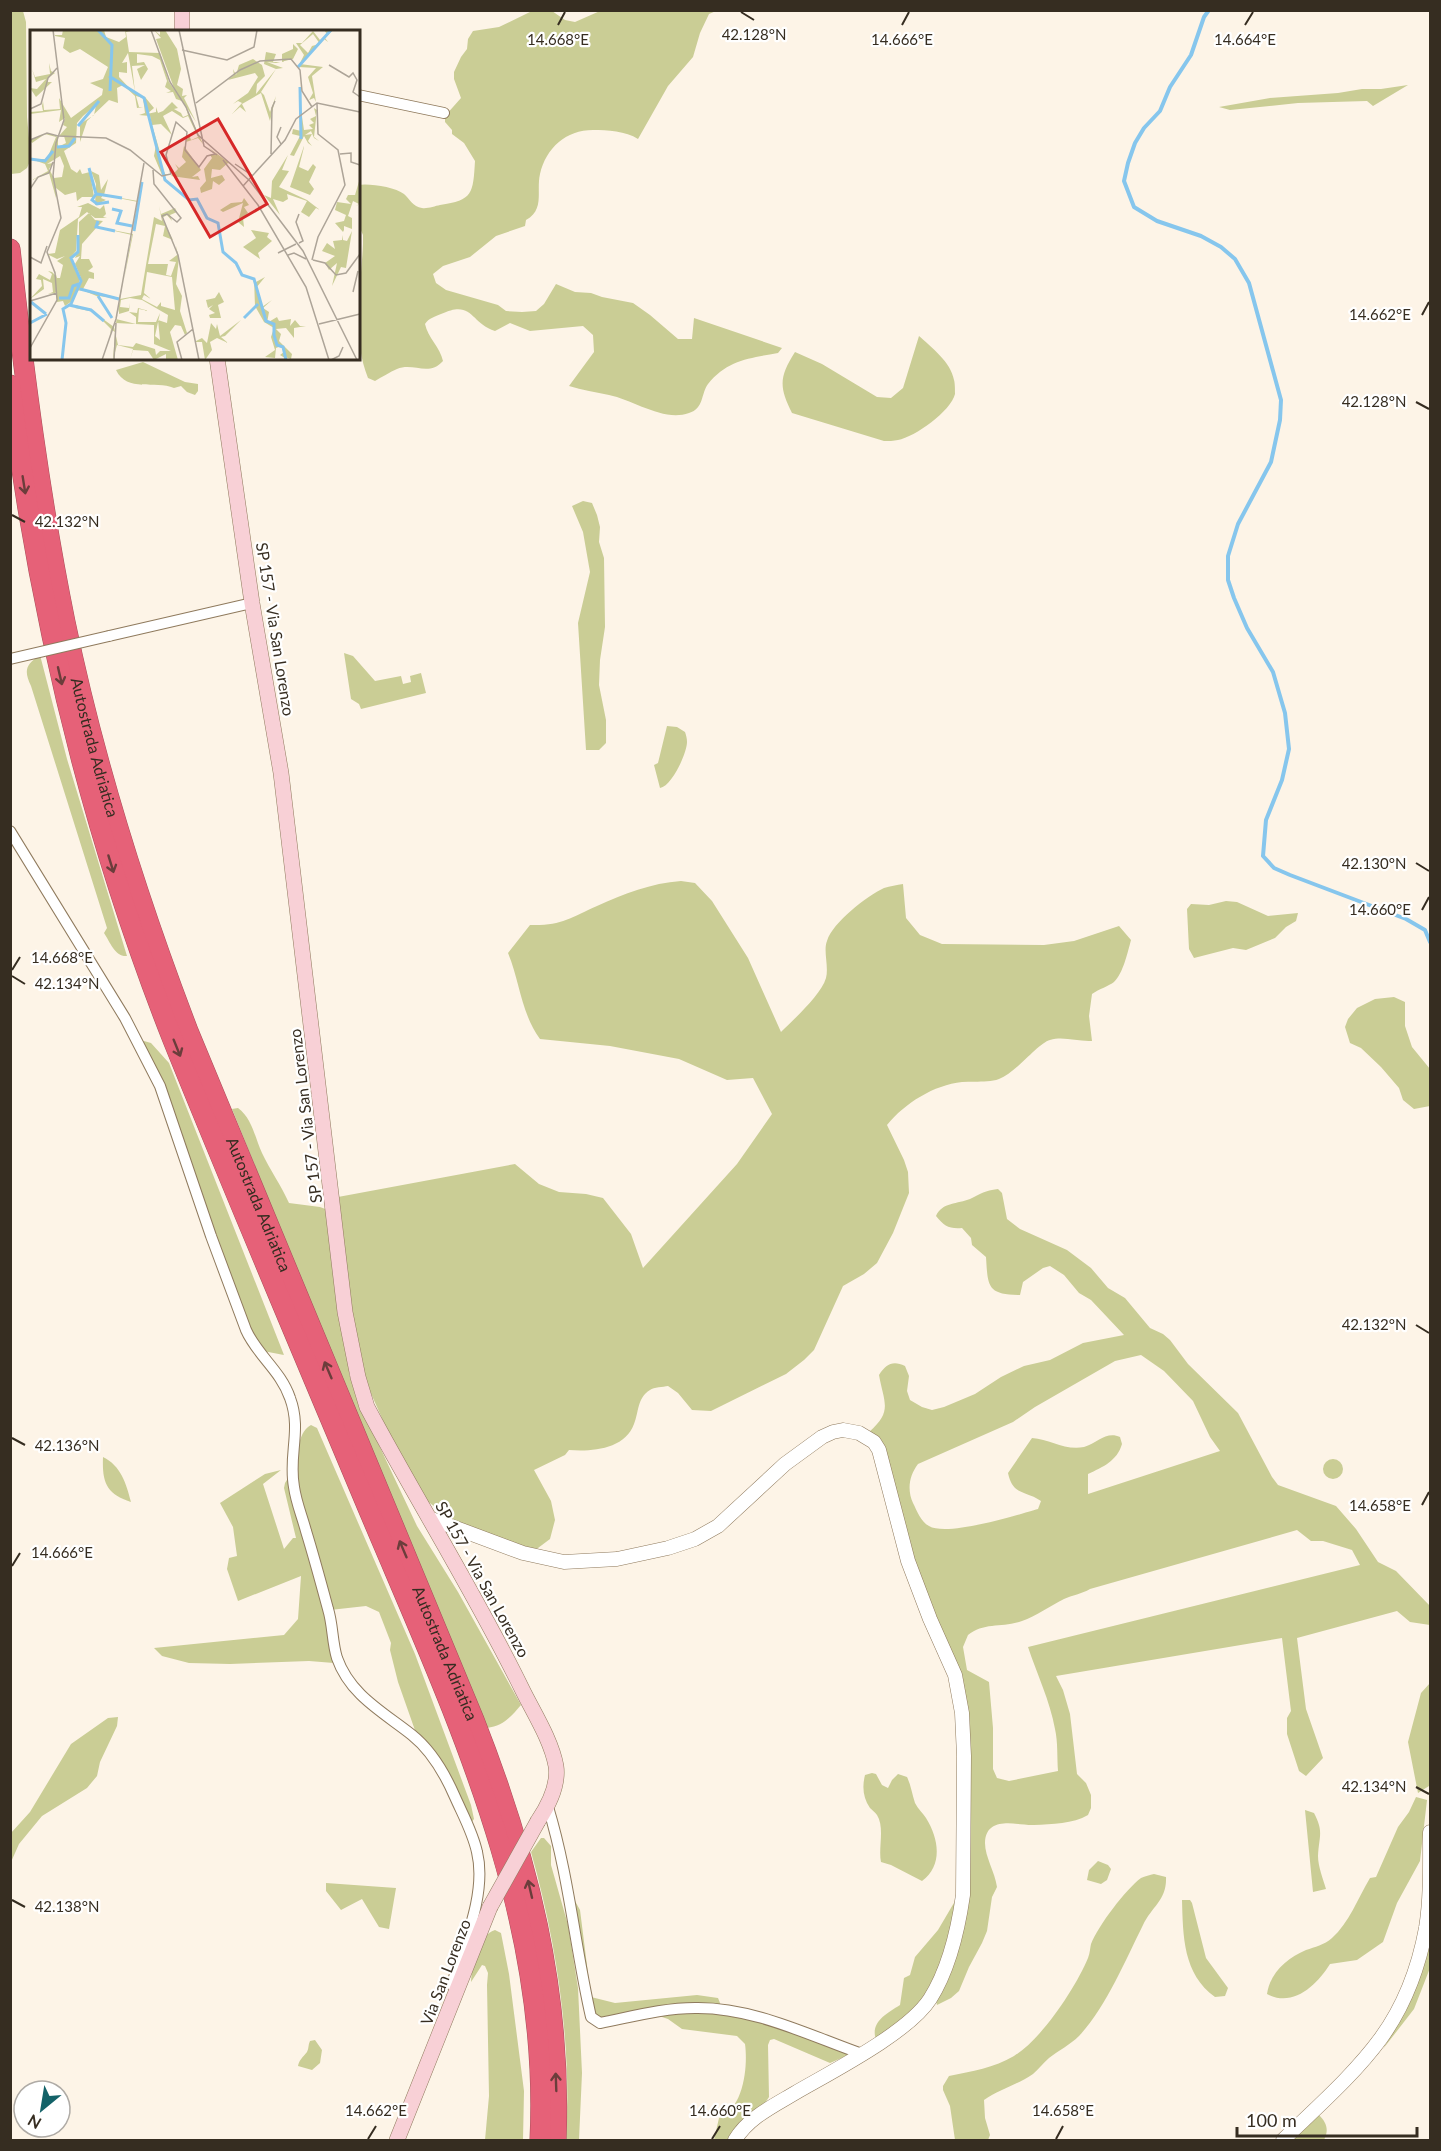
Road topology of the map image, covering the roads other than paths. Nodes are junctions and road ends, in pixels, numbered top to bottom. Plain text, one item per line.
1 (182, 10) edge
2 (182, 30) edge
3 (360, 94) edge
4 (444, 112) dead end
5 (10, 249) edge
6 (217, 360) edge
7 (10, 385) edge
8 (252, 603) junction
9 (10, 659) edge
10 (10, 831) edge
11 (429, 1518) junction
12 (548, 1807) junction
13 (538, 1821) joint
14 (1431, 1832) edge
15 (457, 1995) junction
16 (862, 2054) junction
17 (397, 2140) edge
18 (540, 2140) edge
19 (556, 2140) edge
20 (735, 2140) edge
21 (1283, 2140) edge

1 - 2 main road
3 - 4 street
19 -> 5 highway, Autostrada Adriatica
6 - 8 main road, SP 157 - Via San Lorenzo
7 -> 18 highway, Autostrada Adriatica
8 - 9 street, bridge
8 - 11 main road, SP 157 - Via San Lorenzo
10 - 15 street
11 - 12 main road, SP 157 - Via San Lorenzo
11 - 16 street
12 - 13 main road, SP 157 - Via San Lorenzo
12 - 16 street
13 - 15 main road, Via San Lorenzo, bridge
14 - 21 street
15 - 17 main road, Via San Lorenzo
16 - 20 street

